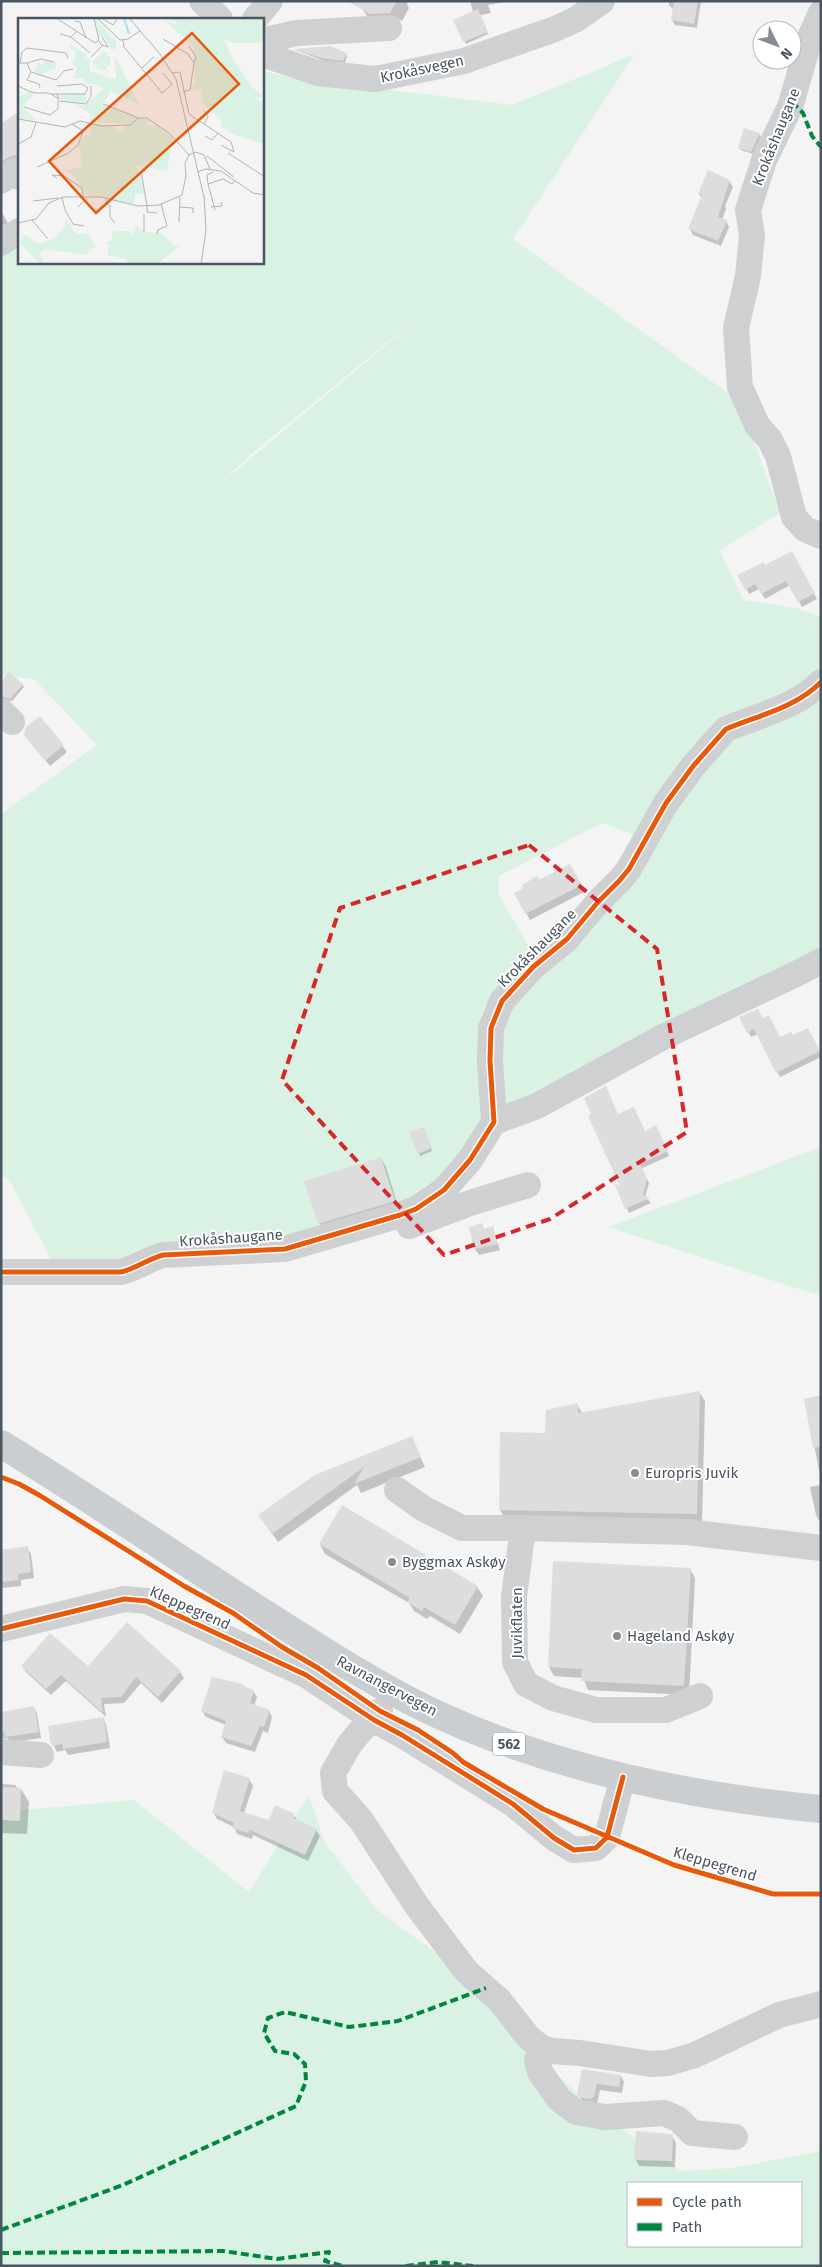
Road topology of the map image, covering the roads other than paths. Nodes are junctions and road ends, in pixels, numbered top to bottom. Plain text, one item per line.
1 (202, 1) edge
2 (270, 1) edge
3 (602, 1) edge
4 (821, 13) edge
5 (219, 18) edge
6 (256, 18) edge
7 (389, 28) dead end
8 (264, 41) edge
9 (264, 55) edge
10 (18, 176) edge
11 (1, 181) edge
12 (18, 232) edge
13 (1, 243) edge
14 (821, 536) edge
15 (821, 682) edge
16 (821, 961) edge
17 (494, 1122) junction
18 (528, 1186) dead end
19 (373, 1222) junction
20 (1, 1272) edge
21 (1, 1444) edge
22 (397, 1490) dead end
23 (522, 1528) junction
24 (821, 1548) edge
25 (1, 1629) edge
26 (700, 1696) dead end
27 (377, 1716) junction
28 (1, 1752) edge
29 (41, 1755) dead end
30 (623, 1777) junction
31 (821, 1809) edge
32 (821, 2004) edge
33 (542, 2048) junction
34 (734, 2137) dead end

1 - 5 street
2 - 6 street
3 - 9 street, Krokåsvegen
4 - 14 street, Krokåshaugane
7 - 8 street
10 - 11 street
12 - 13 street
15 - 17 street, Krokåshaugane
16 - 17 street
17 - 19 street, Krokåshaugane
18 - 19 street
19 - 20 street, Krokåshaugane
21 - 30 main road, Ravnangervegen / 562
22 - 23 street
23 - 24 street
23 - 26 street, Juvikflaten
25 - 27 street, Kleppegrend
27 - 30 street, Kleppegrend
27 - 33 street
28 - 29 street
30 - 31 main road, Ravnangervegen / 562
32 - 33 street
33 - 34 street

